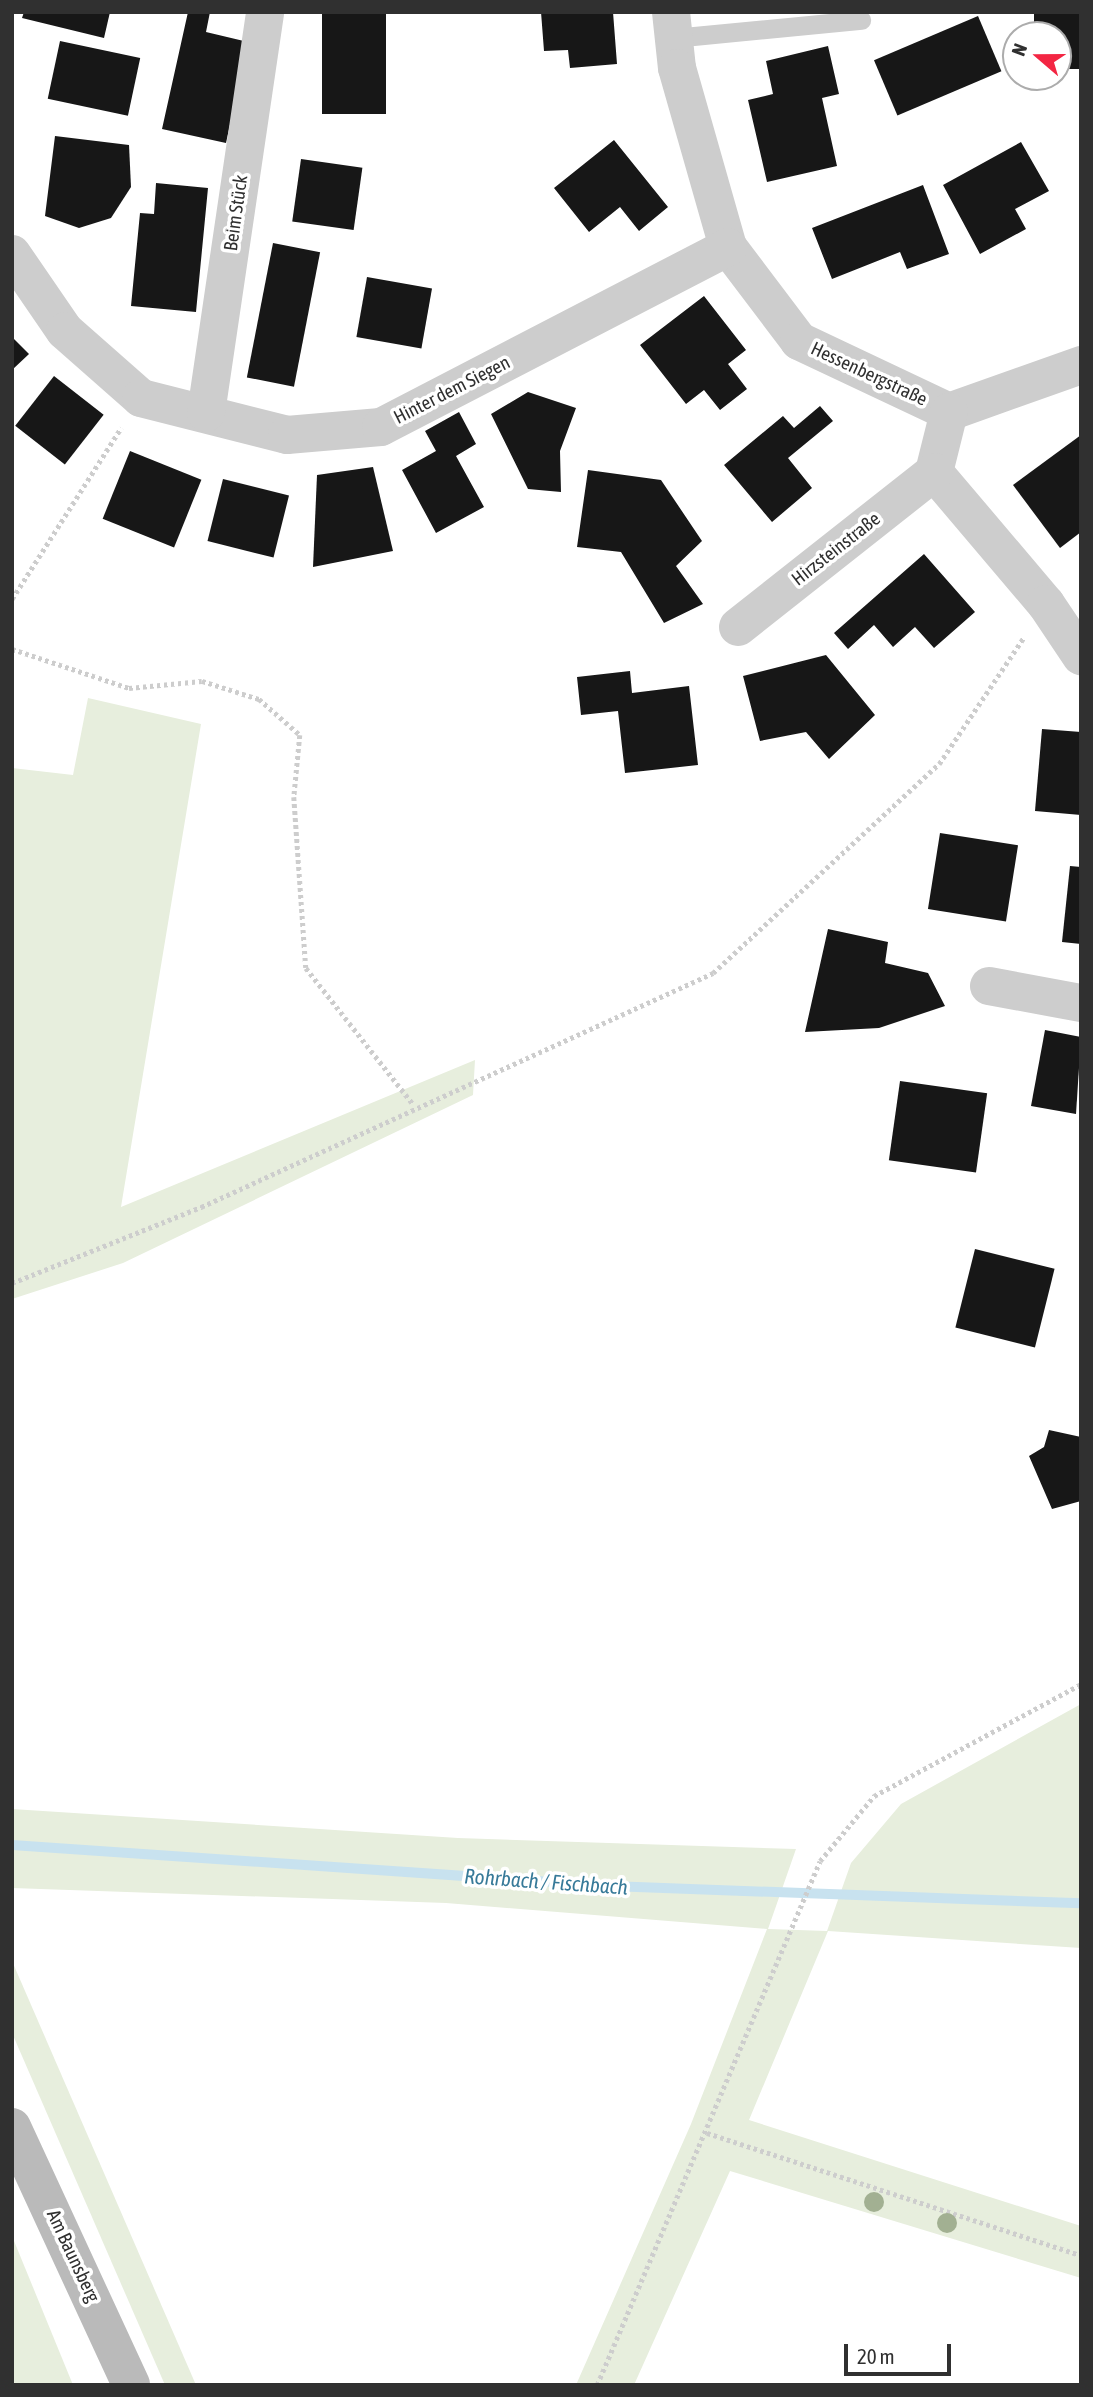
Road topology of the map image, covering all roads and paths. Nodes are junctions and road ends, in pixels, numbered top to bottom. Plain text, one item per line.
1 (265, 12) edge
2 (861, 20) dead end
3 (672, 25) edge
4 (728, 247) junction
5 (12, 254) edge
6 (1081, 365) edge
7 (141, 398) junction
8 (949, 412) junction
9 (206, 414) junction
10 (934, 472) junction
11 (12, 599) edge
12 (1046, 604) junction
13 (738, 627) dead end
14 (12, 649) edge
15 (1081, 656) edge
16 (989, 986) dead end
17 (1081, 1003) edge
18 (414, 1105) junction
19 (12, 1283) edge
20 (1081, 1684) edge
21 (12, 2127) edge
22 (707, 2133) junction
23 (1081, 2255) edge
24 (131, 2385) edge
25 (597, 2385) edge

1 - 9 street, Beim Stück
2 - 3 lane
3 - 4 street, Hessenbergstraße
4 - 8 street, Hessenbergstraße
4 - 9 street, Hinter dem Siegen
5 - 7 street, Hinter dem Siegen
6 - 8 street, Hessenbergstraße
7 - 9 street, Hinter dem Siegen
7 - 11 path
8 - 10 street
10 - 12 street
10 - 13 street, Hirzsteinstraße
12 - 15 street
12 - 18 path
14 - 18 path
16 - 17 street
18 - 19 path
20 - 22 path
21 - 24 main road, Am Baunsberg
22 - 23 path
22 - 25 path

